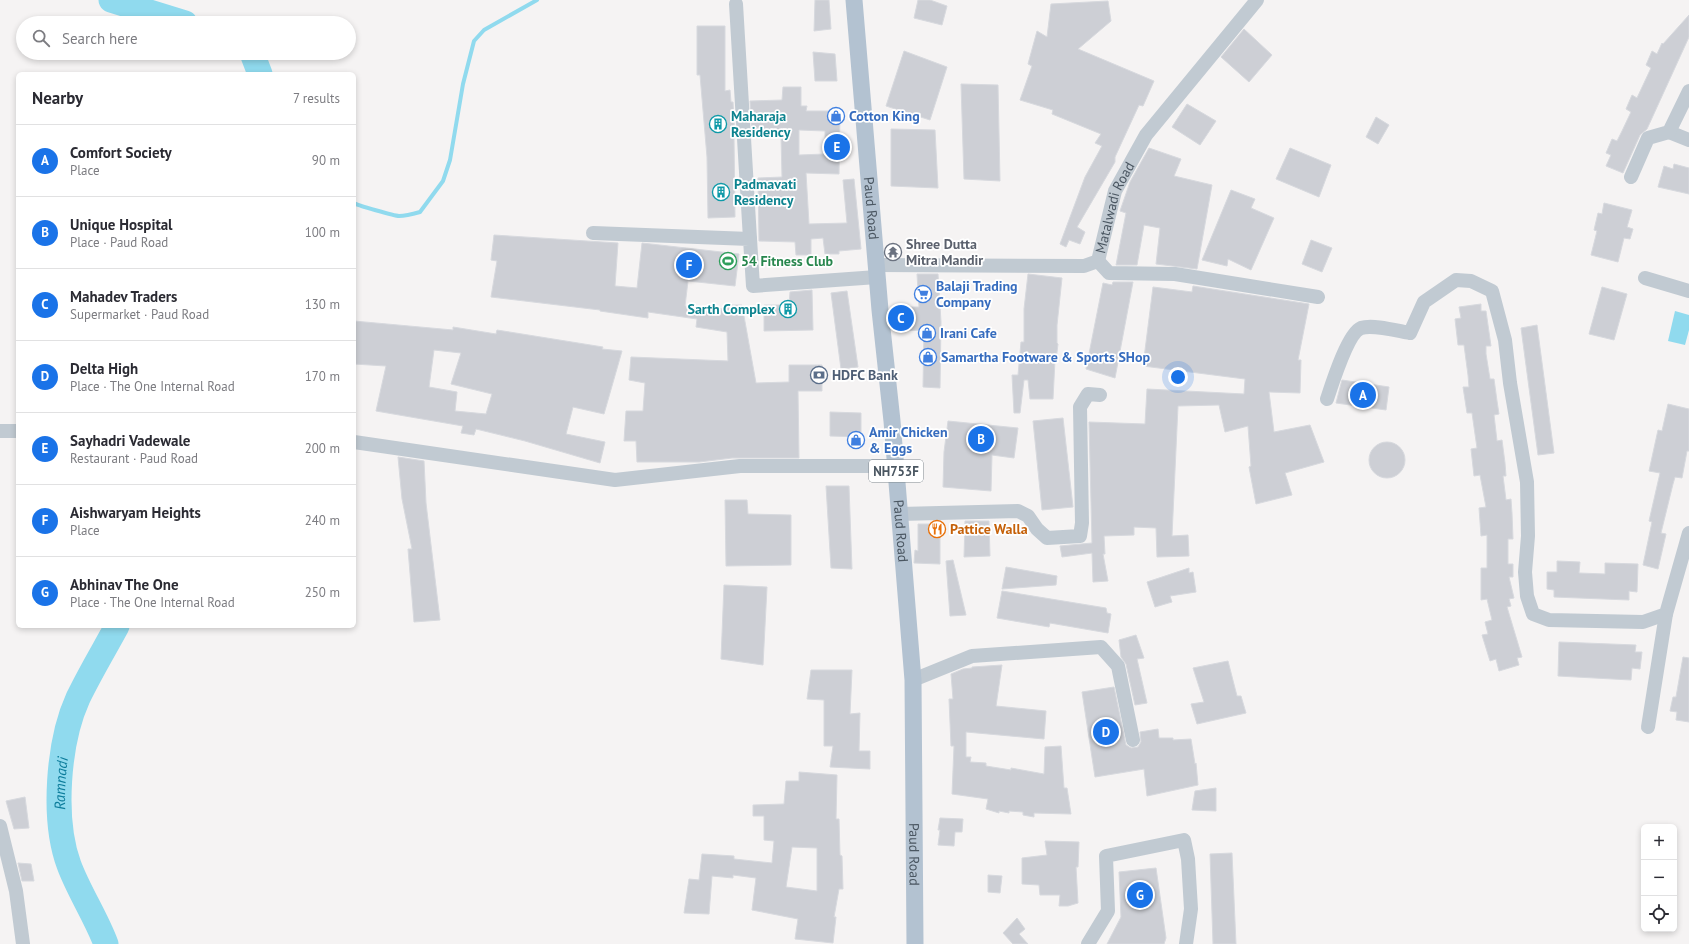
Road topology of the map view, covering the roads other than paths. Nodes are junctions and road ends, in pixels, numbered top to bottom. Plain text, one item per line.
1 (854, 0) edge
2 (1257, 0) edge
3 (736, 4) dead end
4 (1689, 91) edge
5 (1669, 132) junction
6 (1689, 140) edge
7 (1631, 177) dead end
8 (593, 233) dead end
9 (750, 239) junction
10 (1098, 261) junction
11 (877, 271) junction
12 (1645, 278) dead end
13 (1689, 291) edge
14 (1318, 297) dead end
15 (1100, 395) dead end
16 (1327, 399) dead end
17 (16, 431) edge
18 (0, 432) edge
19 (356, 442) edge
20 (896, 466) junction
21 (900, 514) junction
22 (1689, 532) edge
23 (1666, 614) junction
24 (913, 680) junction
25 (1648, 727) dead end
26 (1133, 740) dead end
27 (0, 826) edge
28 (23, 944) edge
29 (914, 944) edge
30 (1088, 944) edge
31 (1186, 944) edge

1 - 11 main road, Paud Road / NH753F
2 - 10 street, Matalwadi Road
3 - 9 street
4 - 5 street
5 - 6 street
5 - 7 street
8 - 9 street
9 - 11 street, Matalwadi Road
10 - 11 street, Matalwadi Road
10 - 14 street
11 - 20 main road, Paud Road / NH753F
12 - 13 street
15 - 21 street
16 - 23 street
17 - 18 street
19 - 20 street
20 - 21 main road, Paud Road / NH753F
21 - 24 main road, Paud Road / NH753F
22 - 23 street
23 - 25 street
24 - 26 street
24 - 29 main road, Paud Road / NH753F
27 - 28 street
30 - 31 street

